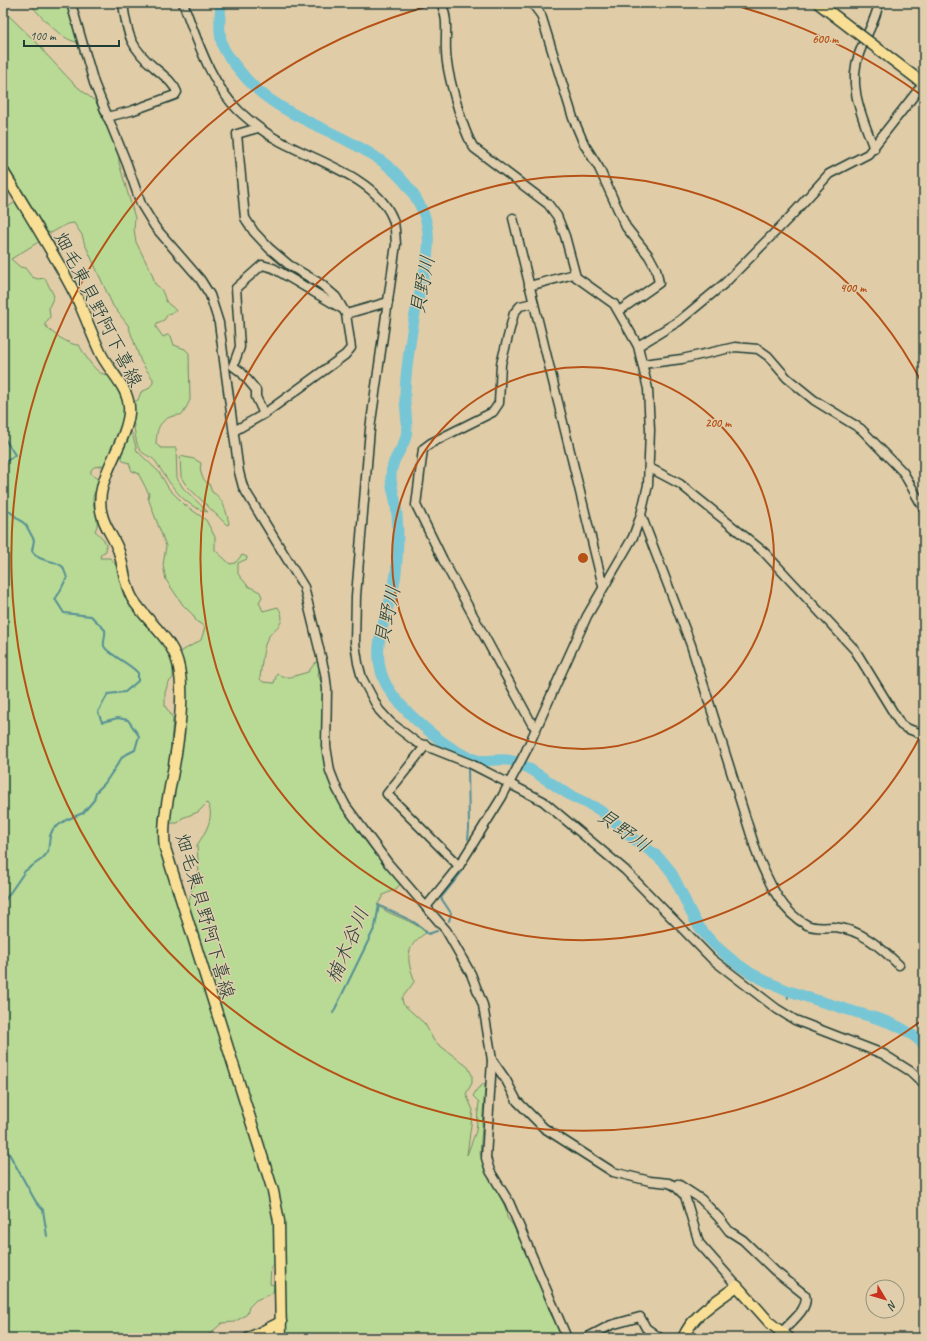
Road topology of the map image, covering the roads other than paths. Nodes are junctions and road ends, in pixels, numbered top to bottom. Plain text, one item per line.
1 (71, 3) edge
2 (123, 3) edge
3 (184, 3) edge
4 (440, 3) edge
5 (532, 3) edge
6 (818, 3) edge
7 (879, 3) edge
8 (924, 84) edge
9 (107, 117) junction
10 (258, 128) junction
11 (874, 149) junction
12 (3, 172) edge
13 (513, 218) dead end
14 (574, 274) junction
15 (529, 286) junction
16 (388, 302) junction
17 (534, 303) junction
18 (619, 311) junction
19 (345, 312) junction
20 (638, 346) junction
21 (643, 364) junction
22 (264, 414) junction
23 (234, 431) junction
24 (650, 468) junction
25 (924, 509) edge
26 (642, 515) junction
27 (604, 586) junction
28 (536, 728) junction
29 (924, 734) edge
30 (426, 745) junction
31 (509, 783) junction
32 (459, 866) junction
33 (426, 907) junction
34 (899, 965) dead end
35 (492, 1060) junction
36 (924, 1084) edge
37 (669, 1183) junction
38 (737, 1286) junction
39 (281, 1322) junction
40 (785, 1335) edge
41 (249, 1338) edge
42 (281, 1338) edge
43 (567, 1338) edge
44 (586, 1338) edge
45 (660, 1338) edge
46 (683, 1338) edge

1 - 9 street
2 - 9 street
3 - 10 street
4 - 14 street
5 - 18 street
6 - 8 main road, bridge
7 - 11 street
8 - 11 street
9 - 23 street
10 - 16 street
10 - 19 street
11 - 20 street
12 - 39 main road, 畑毛東貝野阿下喜線
13 - 15 street
14 - 15 street
14 - 18 street
15 - 17 street
16 - 19 street
16 - 30 street
17 - 27 street
17 - 28 street
18 - 20 street
19 - 22 street
19 - 22 street
20 - 21 street
21 - 24 street
21 - 25 street
22 - 23 street
23 - 33 street
24 - 26 street
24 - 29 street
26 - 27 street
26 - 34 street
27 - 28 street
28 - 31 street
30 - 31 street
30 - 32 street
31 - 32 street
31 - 36 street
32 - 33 street
33 - 35 street
35 - 37 street
35 - 43 street
37 - 38 street
37 - 40 street
38 - 40 main road
38 - 46 main road
39 - 41 main road
39 - 42 main road, 畑毛東貝野阿下喜線
44 - 45 street

